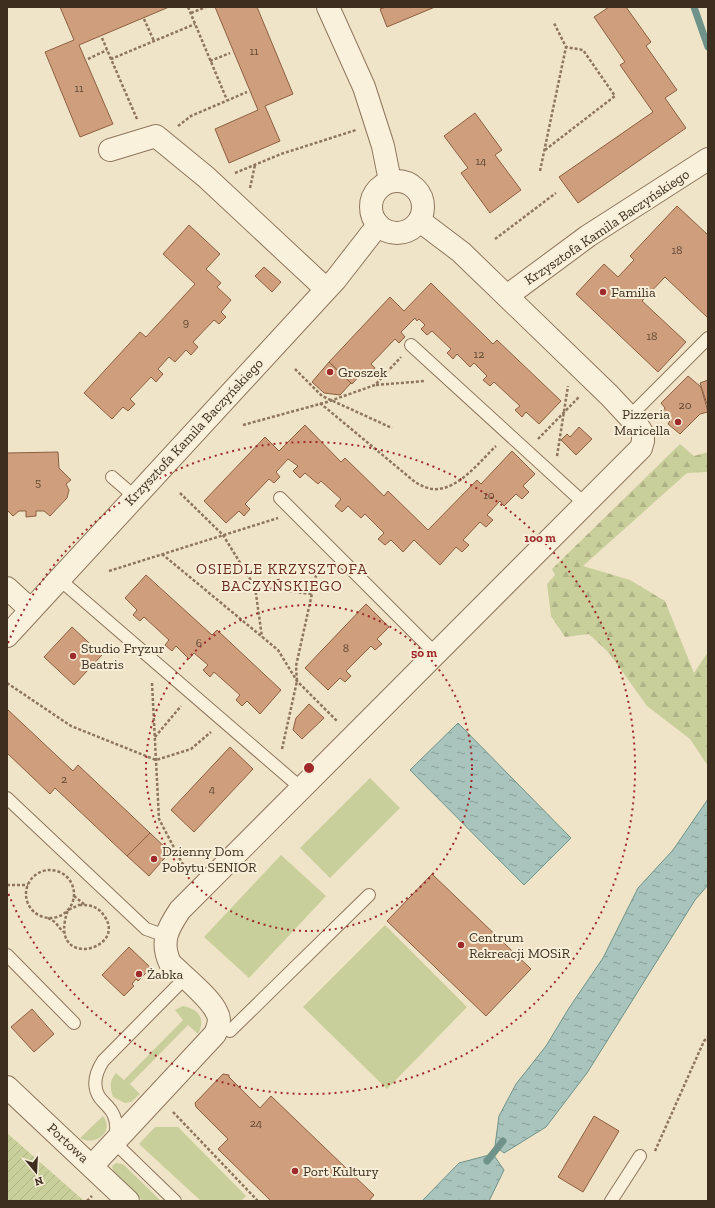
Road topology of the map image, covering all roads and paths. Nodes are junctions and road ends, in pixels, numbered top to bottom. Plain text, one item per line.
1 (188, 7) edge
2 (206, 7) edge
3 (328, 7) edge
4 (191, 13) junction
5 (144, 19) dead end
6 (554, 23) dead end
7 (195, 24) junction
8 (102, 38) dead end
9 (154, 41) junction
10 (566, 47) junction
11 (107, 50) junction
12 (230, 53) dead end
13 (88, 59) dead end
14 (111, 59) junction
15 (210, 61) junction
16 (247, 92) dead end
17 (226, 100) junction
18 (357, 129) dead end
19 (155, 141) junction
20 (110, 150) dead end
21 (545, 150) junction
22 (708, 159) edge
23 (255, 164) junction
24 (540, 171) dead end
25 (230, 175) dead end
26 (390, 181) junction
27 (249, 193) dead end
28 (556, 193) dead end
29 (420, 221) junction
30 (378, 225) junction
31 (495, 239) dead end
32 (326, 289) junction
33 (507, 296) junction
34 (708, 338) edge
35 (412, 345) joint
36 (295, 369) dead end
37 (448, 379) junction
38 (569, 383) dead end
39 (375, 385) junction
40 (580, 396) dead end
41 (332, 400) junction
42 (320, 403) junction
43 (564, 412) junction
44 (633, 422) junction
45 (243, 425) dead end
46 (392, 428) dead end
47 (508, 434) junction
48 (526, 451) junction
49 (112, 477) dead end
50 (554, 477) junction
51 (180, 493) dead end
52 (134, 497) junction
53 (280, 498) dead end
54 (585, 504) junction
55 (296, 513) junction
56 (223, 535) junction
57 (324, 542) junction
58 (162, 554) junction
59 (109, 570) dead end
60 (59, 579) junction
61 (255, 587) junction
62 (7, 588) edge
63 (312, 594) junction
64 (31, 610) junction
65 (7, 636) edge
66 (262, 637) junction
67 (436, 654) junction
68 (150, 658) junction
69 (297, 681) junction
70 (7, 683) edge
71 (192, 693) junction
72 (224, 721) junction
73 (341, 725) dead end
74 (155, 738) junction
75 (156, 760) junction
76 (278, 768) junction
77 (301, 788) junction
78 (7, 798) edge
79 (190, 872) dead end
80 (7, 884) edge
81 (28, 885) junction
82 (369, 895) dead end
83 (74, 896) junction
84 (86, 905) junction
85 (68, 910) junction
86 (48, 918) junction
87 (64, 934) junction
88 (166, 936) junction
89 (7, 955) edge
90 (185, 978) junction
91 (74, 1023) dead end
92 (230, 1031) dead end
93 (708, 1037) edge
94 (7, 1087) edge
95 (169, 1108) dead end
96 (114, 1142) junction
97 (655, 1152) dead end
98 (640, 1156) dead end
99 (92, 1166) junction
100 (128, 1201) edge
101 (175, 1201) edge
102 (256, 1201) edge
103 (611, 1201) edge

1 - 4 path
2 - 4 path
3 - 26 street
4 - 7 path
5 - 9 path
6 - 10 path
7 - 9 path
7 - 15 path
8 - 11 path
9 - 14 path
10 - 21 path
10 - 21 path
11 - 13 path
11 - 14 path
12 - 15 path
14 - 19 path
15 - 17 path
16 - 17 path
17 - 19 path
18 - 23 path
19 - 20 street
19 - 32 street
21 - 24 path
22 - 33 street, Krzysztofa Kamila Baczyńskiego
23 - 25 path
23 - 27 path
26 - 29 street
26 - 30 street
28 - 31 path
29 - 30 street
29 - 33 street
30 - 32 street, Krzysztofa Kamila Baczyńskiego
32 - 52 street, Krzysztofa Kamila Baczyńskiego
33 - 44 street
34 - 44 lane
35 - 37 lane
35 - 39 path
36 - 41 path
37 - 39 path
37 - 47 lane
38 - 43 path
39 - 41 path
40 - 43 path
41 - 42 path
41 - 46 path
42 - 45 path
42 - 47 path
43 - 48 path
43 - 50 path
44 - 54 street
47 - 48 lane
48 - 50 lane
49 - 52 lane
50 - 54 lane
51 - 56 path
52 - 60 street, Krzysztofa Kamila Baczyńskiego
53 - 55 lane
54 - 67 street
55 - 56 path
55 - 57 lane
56 - 58 path
56 - 61 path
57 - 63 path
57 - 67 lane
58 - 59 path
58 - 66 path
60 - 64 street, Krzysztofa Kamila Baczyńskiego
60 - 68 lane
61 - 63 path
61 - 66 path
62 - 64 street
63 - 69 path
64 - 65 street, Krzysztofa Kamila Baczyńskiego
66 - 69 path
67 - 77 street
68 - 71 lane
68 - 74 path
69 - 73 path
69 - 76 path
70 - 75 path
71 - 72 lane
71 - 74 path
72 - 75 path
72 - 76 lane
74 - 75 path
75 - 79 path
76 - 77 lane
77 - 88 street
78 - 88 lane
80 - 81 path
81 - 83 path
81 - 86 path
82 - 92 lane
83 - 84 path
83 - 85 path
84 - 85 path
84 - 87 path
85 - 86 path
85 - 87 path
86 - 87 path
88 - 90 street
89 - 91 lane
90 - 96 lane
90 - 96 street
93 - 97 path
94 - 99 street, Portowa
95 - 102 path
96 - 99 street
96 - 101 lane
98 - 103 lane
99 - 100 street, Portowa

